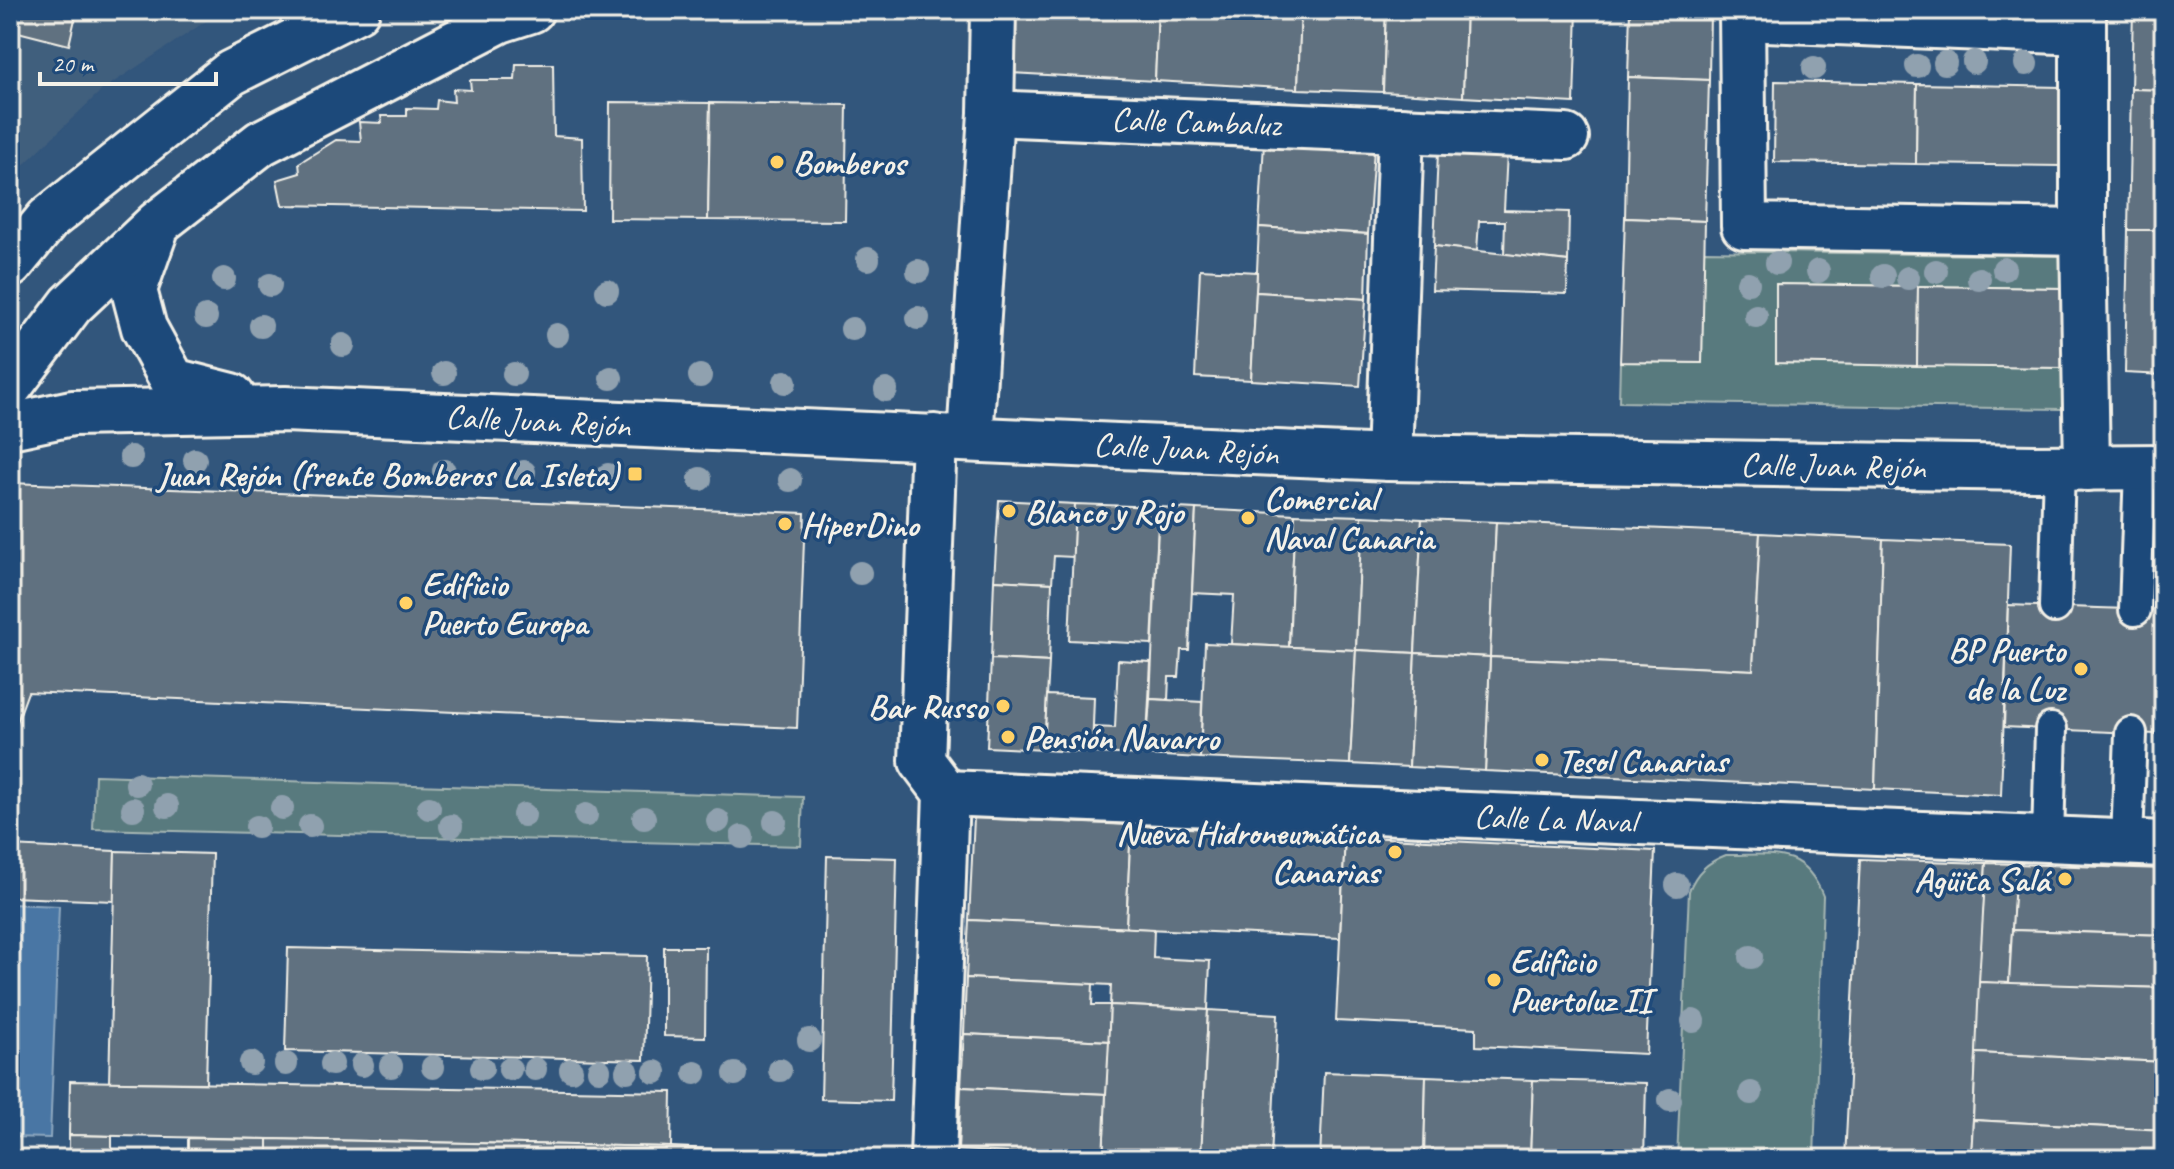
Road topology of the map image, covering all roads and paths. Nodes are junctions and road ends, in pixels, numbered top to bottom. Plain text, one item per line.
1 (357, 10) edge
2 (531, 10) edge
3 (993, 10) edge
4 (1742, 14) edge
5 (2083, 21) edge
6 (991, 113) junction
7 (1401, 130) junction
8 (1566, 137) dead end
9 (158, 223) junction
10 (2083, 232) junction
11 (10, 265) edge
12 (10, 386) edge
13 (285, 409) junction
14 (10, 426) edge
15 (952, 438) junction
16 (1389, 458) junction
17 (2073, 468) junction
18 (2152, 468) edge
19 (2055, 607) dead end
20 (2135, 610) dead end
21 (2051, 729) dead end
22 (2131, 733) dead end
23 (946, 793) junction
24 (2048, 839) junction
25 (2146, 843) edge
26 (933, 1159) edge

1 - 11 street
2 - 9 street
3 - 6 street
4 - 5 street
4 - 10 street
5 - 10 street
6 - 7 street, Calle Cambaluz
6 - 15 street
7 - 8 street, Calle Cambaluz
7 - 16 street
9 - 12 street
9 - 13 street, Calle Juan Rejón
10 - 17 street
13 - 14 street, Calle Juan Rejón
13 - 15 street, Calle Juan Rejón
15 - 16 street, Calle Juan Rejón
15 - 23 street
16 - 17 street, Calle Juan Rejón
17 - 18 street, Calle Juan Rejón
17 - 19 lane
18 - 20 lane
21 - 24 lane
22 - 25 lane
23 - 24 street, Calle La Naval
23 - 26 street
24 - 25 street, Calle La Naval

